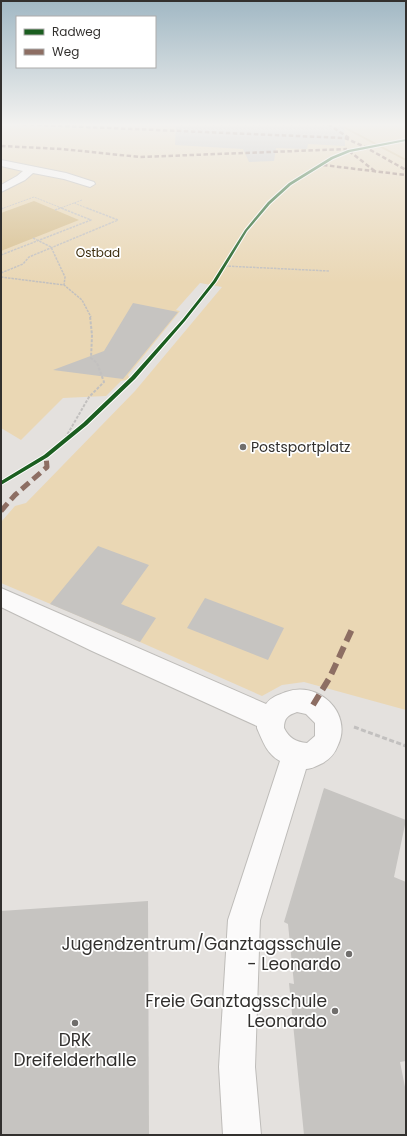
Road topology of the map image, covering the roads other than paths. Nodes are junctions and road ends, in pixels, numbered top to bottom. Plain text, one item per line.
1 (23, 177) edge
2 (69, 177) edge
3 (90, 184) road end
4 (1, 189) edge
5 (1, 597) edge
6 (271, 718) junction
7 (296, 755) junction
8 (242, 1135) edge

1 - 4 lane
2 - 3 lane
5 - 6 lane
6 - 7 lane
6 - 7 lane
7 - 8 lane

